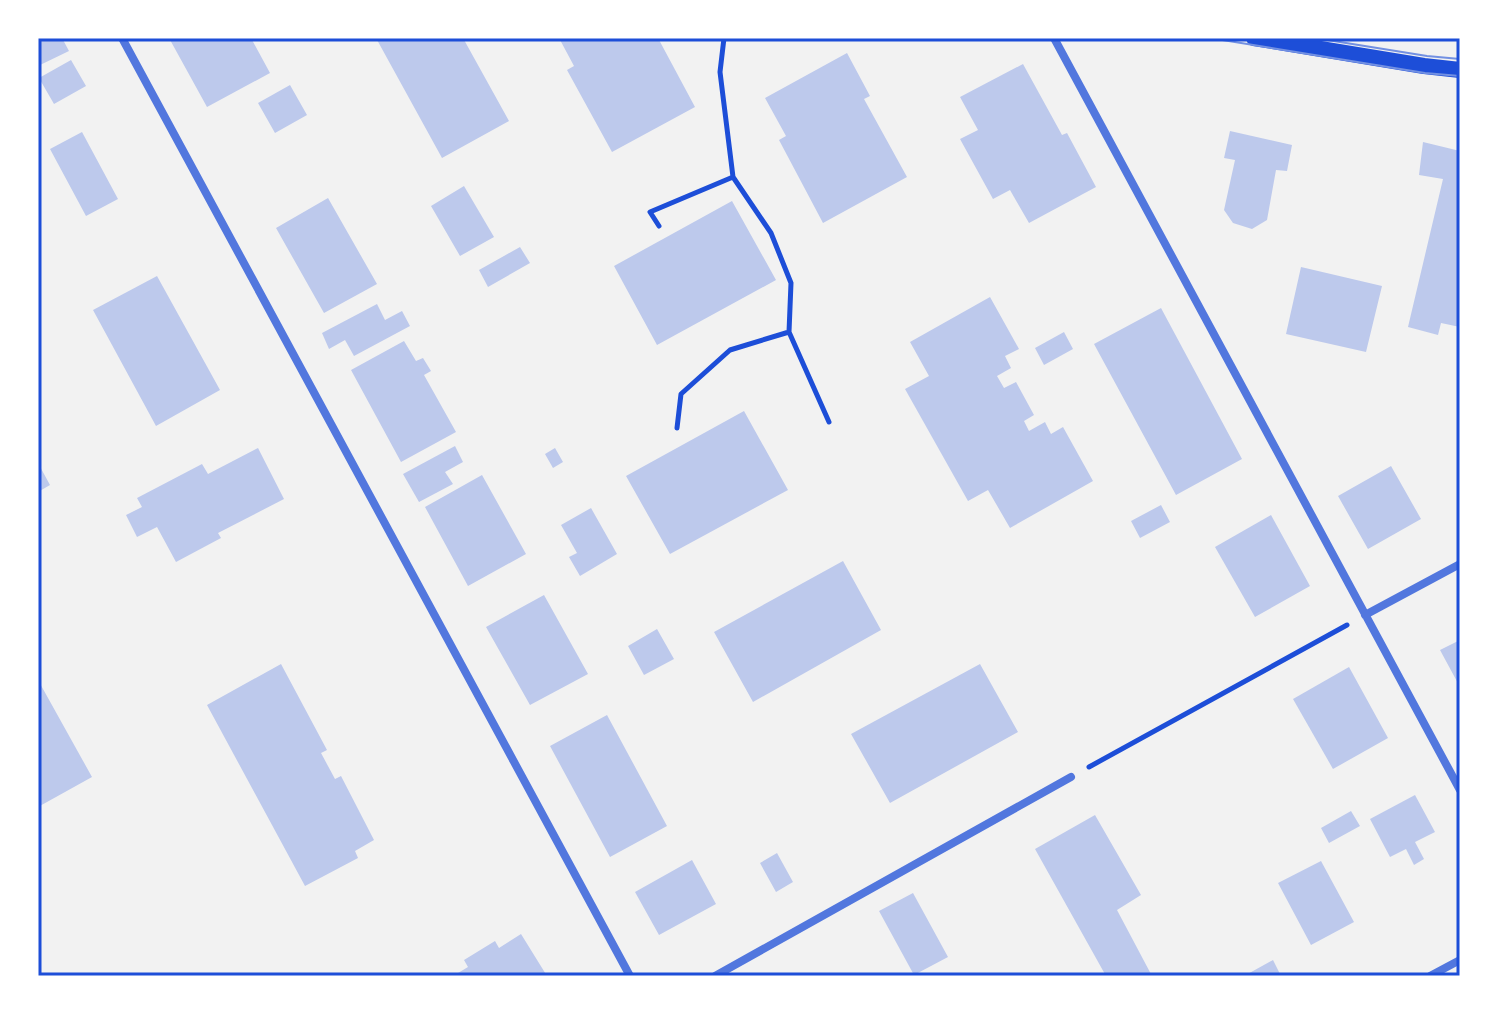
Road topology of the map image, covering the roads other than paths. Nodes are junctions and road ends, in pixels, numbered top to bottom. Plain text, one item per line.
1 (122, 38) edge
2 (1054, 38) edge
3 (1254, 38) edge
4 (1460, 70) edge
5 (1460, 564) edge
6 (1365, 615) junction
7 (1071, 777) road end
8 (1460, 790) edge
9 (1460, 960) edge
10 (630, 976) edge
11 (715, 976) edge
12 (1430, 976) edge

1 - 10 street
2 - 6 street
3 - 4 main road
5 - 6 street
6 - 8 street
7 - 11 street
9 - 12 street

